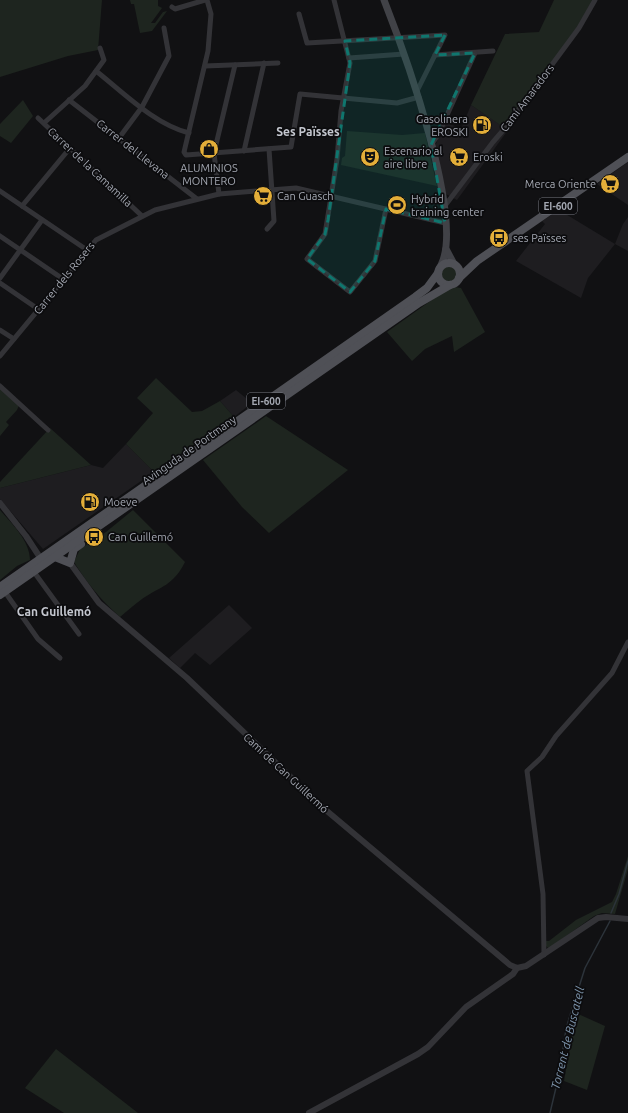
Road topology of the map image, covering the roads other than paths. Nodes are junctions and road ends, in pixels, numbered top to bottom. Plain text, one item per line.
1 (206, 0) edge
2 (334, 0) edge
3 (384, 0) edge
4 (595, 0) edge
5 (172, 7) dead end
6 (299, 14) dead end
7 (164, 28) dead end
8 (399, 37) junction
9 (345, 41) junction
10 (100, 48) dead end
11 (493, 52) dead end
12 (475, 53) junction
13 (404, 54) junction
14 (435, 55) junction
15 (349, 58) junction
16 (264, 63) junction
17 (278, 63) dead end
18 (235, 65) junction
19 (205, 66) junction
20 (96, 71) junction
21 (418, 94) junction
22 (343, 98) junction
23 (69, 100) junction
24 (142, 107) junction
25 (38, 118) dead end
26 (44, 123) junction
27 (189, 133) junction
28 (119, 138) junction
29 (431, 145) junction
30 (70, 148) junction
31 (269, 149) junction
32 (244, 151) junction
33 (214, 153) junction
34 (628, 157) edge
35 (441, 190) junction
36 (0, 191) edge
37 (271, 191) junction
38 (455, 193) junction
39 (218, 194) junction
40 (332, 196) junction
41 (197, 199) junction
42 (22, 206) junction
43 (444, 207) junction
44 (386, 208) junction
45 (142, 216) junction
46 (42, 220) junction
47 (445, 223) junction
48 (267, 229) dead end
49 (0, 236) edge
50 (446, 249) junction
51 (20, 250) junction
52 (87, 250) junction
53 (477, 261) junction
54 (454, 264) junction
55 (440, 269) junction
56 (0, 278) edge
57 (459, 278) junction
58 (63, 279) junction
59 (0, 283) edge
60 (450, 284) junction
61 (38, 309) junction
62 (0, 330) edge
63 (14, 339) junction
64 (0, 356) edge
65 (0, 386) edge
66 (48, 430) dead end
67 (0, 503) edge
68 (131, 504) junction
69 (55, 557) junction
70 (40, 559) junction
71 (70, 563) junction
72 (34, 572) junction
73 (2, 591) edge
74 (79, 634) dead end
75 (628, 642) edge
76 (60, 658) dead end
77 (628, 919) edge
78 (544, 955) junction
79 (517, 968) junction
80 (309, 1113) edge

1 - 5 street
1 - 19 street
2 - 9 street
3 - 8 main road
4 - 38 street, Camí Amaradors
6 - 9 street
7 - 24 street
8 - 9 street
8 - 13 main road
8 - 14 street
9 - 15 street
10 - 20 street
11 - 12 street
12 - 14 street
12 - 29 street
13 - 15 street
13 - 21 main road
14 - 21 street
15 - 22 street
16 - 17 street
16 - 18 street
16 - 32 street
18 - 19 street
18 - 33 street
19 - 27 street
20 - 23 street
20 - 24 street
21 - 22 street
21 - 29 main road
22 - 31 street
22 - 40 street
23 - 26 street
23 - 28 street, Carrer del Llevana
24 - 27 street
24 - 28 street
25 - 26 street, Carrer de la Camamilla
26 - 30 street, Carrer de la Camamilla
27 - 33 street
28 - 41 street, Carrer del Llevana
29 - 35 main road
30 - 42 street
30 - 45 street, Carrer de la Camamilla
31 - 32 street
31 - 37 street
32 - 33 street
33 - 39 street
34 - 53 main road, EI-600
35 - 38 street
35 - 43 main road
36 - 42 street
37 - 39 street, Carrer dels Rosers
37 - 40 street, Carrer dels Rosers
37 - 48 street
38 - 43 street, Camí Amaradors
39 - 41 street, Carrer dels Rosers
40 - 44 street, Carrer dels Rosers
40 - 44 street
41 - 45 street, Carrer dels Rosers
42 - 46 street
43 - 47 main road
44 - 47 street, Carrer dels Rosers
45 - 52 street, Carrer dels Rosers
46 - 51 street
46 - 52 street
47 - 50 main road
49 - 51 street
50 - 54 main road
50 - 55 main road
51 - 56 street
51 - 58 street
52 - 58 street, Carrer dels Rosers
53 - 54 main road, EI-600
53 - 57 main road, EI-600
54 - 55 main road, EI-600
54 - 57 main road
55 - 60 main road
55 - 70 main road, Avinguda de Portmany / EI-600
57 - 60 main road, EI-600
58 - 61 street, Carrer dels Rosers
59 - 61 street
60 - 68 main road, Avinguda de Portmany / EI-600
61 - 63 street, Carrer dels Rosers
62 - 63 street
63 - 64 street, Carrer dels Rosers
65 - 66 street
67 - 70 street
68 - 69 main road, Avinguda de Portmany / EI-600
68 - 71 main road
69 - 71 main road
69 - 72 main road, Avinguda de Portmany / EI-600
70 - 73 main road, Avinguda de Portmany / EI-600
71 - 79 street, Camí de Can Guillermó
72 - 73 main road, Avinguda de Portmany / EI-600
72 - 74 street
73 - 76 street
75 - 78 street
77 - 78 street
78 - 79 street
79 - 80 street

